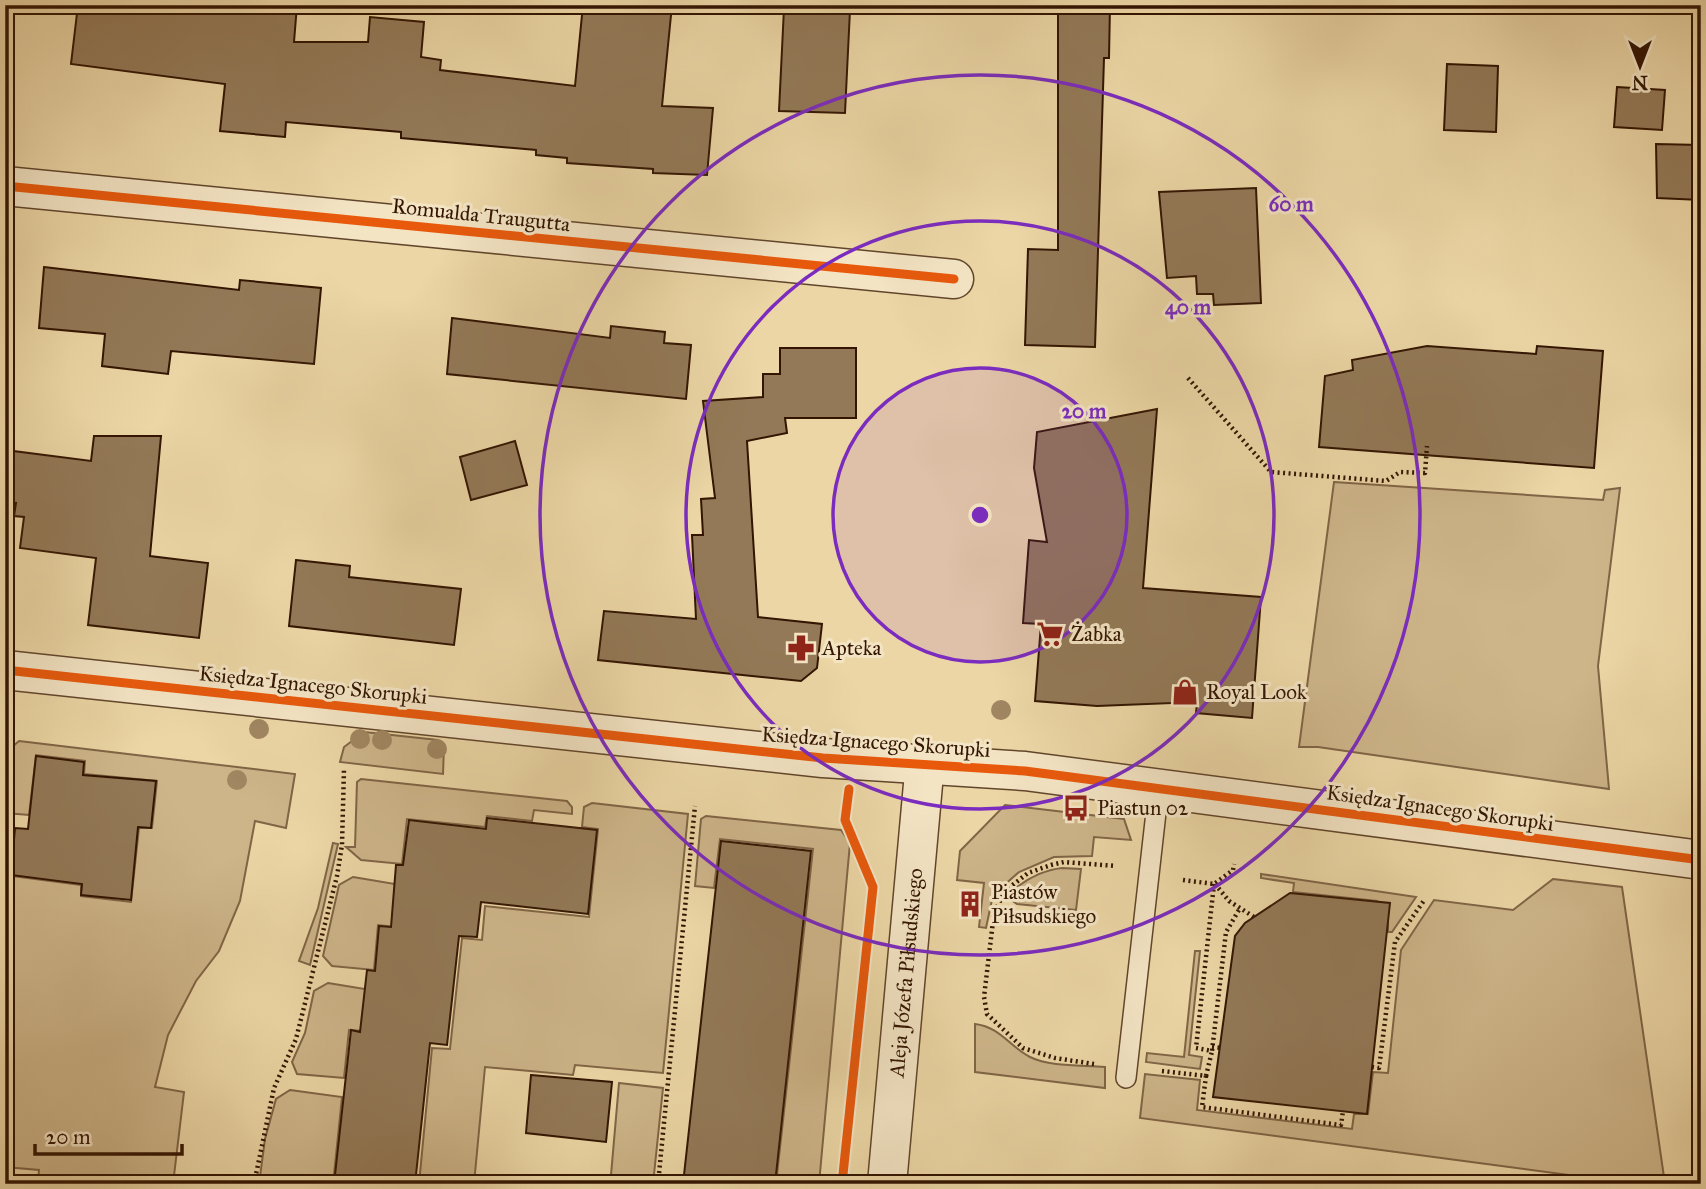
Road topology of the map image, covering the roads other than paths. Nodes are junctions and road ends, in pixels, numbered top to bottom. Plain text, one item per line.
1 (5, 186) edge
2 (954, 279) dead end
3 (5, 670) edge
4 (925, 762) junction
5 (1159, 786) junction
6 (1701, 860) edge
7 (1126, 1078) dead end
8 (887, 1184) edge

1 - 2 street, Romualda Traugutta
3 - 4 street, Księdza Ignacego Skorupki
4 - 5 street, Księdza Ignacego Skorupki
4 - 8 street, Aleja Józefa Piłsudskiego
5 - 6 street, Księdza Ignacego Skorupki
5 - 7 lane

